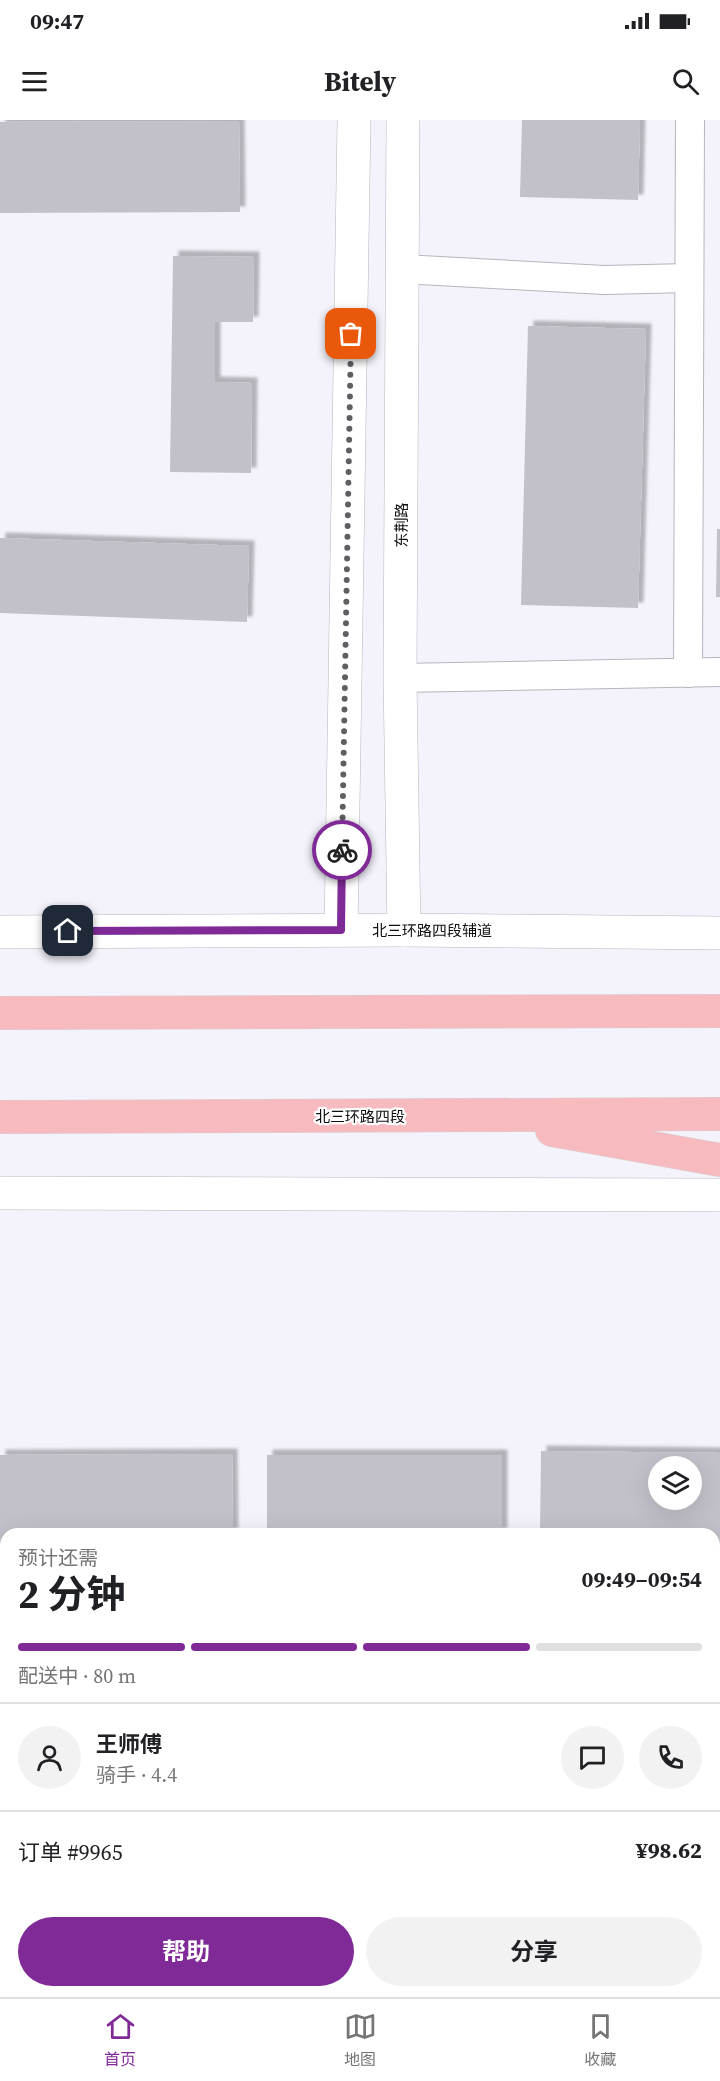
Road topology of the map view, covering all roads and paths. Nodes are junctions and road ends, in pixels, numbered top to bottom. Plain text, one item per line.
1 (354, 120) edge
2 (403, 120) edge
3 (690, 120) edge
4 (402, 269) junction
5 (689, 278) junction
6 (720, 672) edge
7 (688, 673) junction
8 (400, 678) junction
9 (341, 930) junction
10 (404, 930) junction
11 (0, 932) edge
12 (720, 933) edge
13 (720, 1011) edge
14 (0, 1013) edge
15 (720, 1114) edge
16 (467, 1115) junction
17 (0, 1117) edge
18 (720, 1160) edge
19 (0, 1193) edge
20 (720, 1195) edge

1 - 9 street
2 - 4 street, 东荆路
3 - 5 street
4 - 5 street
4 - 8 street, 东荆路
5 - 7 street
6 - 7 street
7 - 8 street
8 - 10 street, 东荆路
9 - 10 street, 北三环路四段辅道
9 - 11 street, 北三环路四段辅道
10 - 12 street, 北三环路四段辅道
13 - 14 highway
15 - 16 highway, 北三环路四段
16 - 17 highway, 北三环路四段
16 - 18 highway
19 - 20 street

